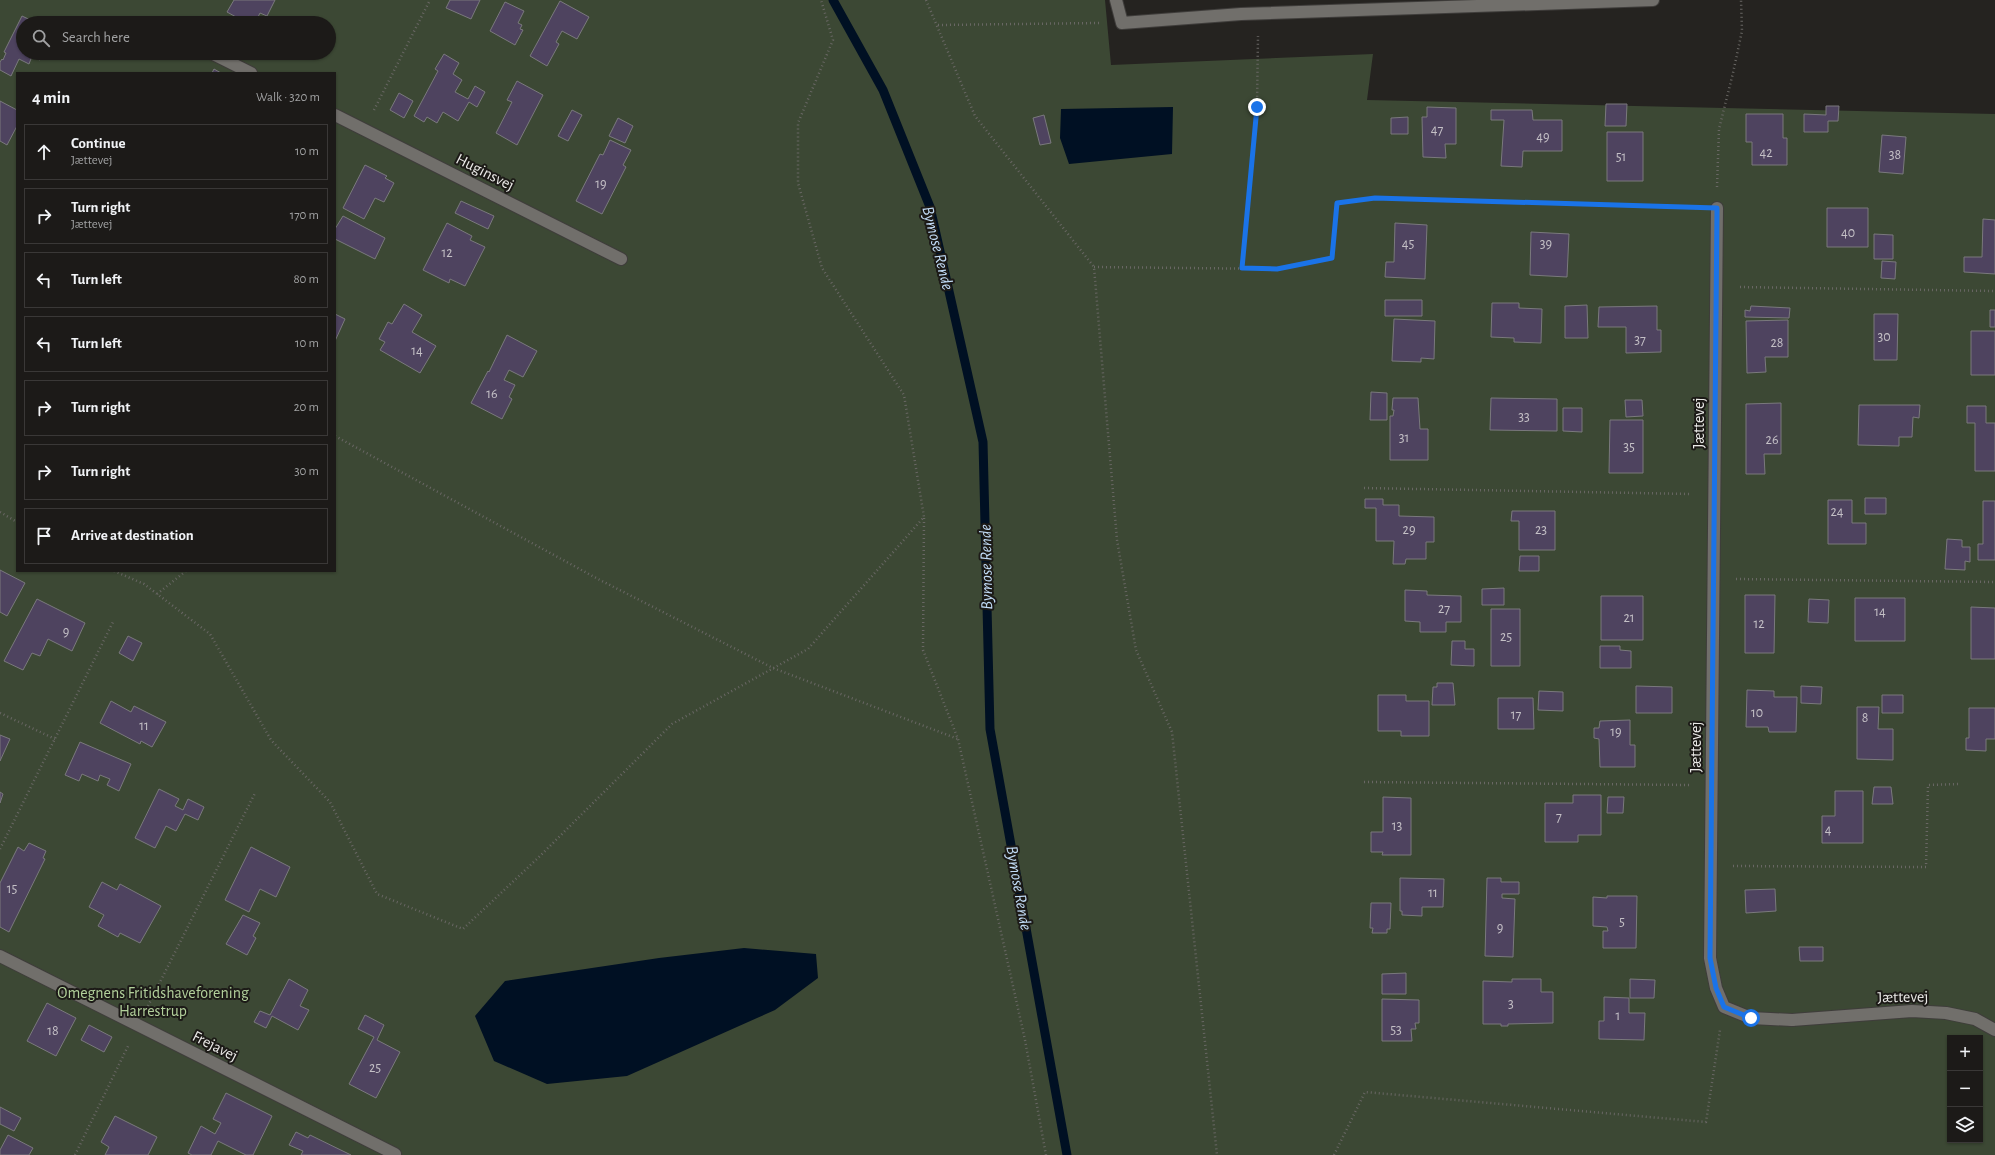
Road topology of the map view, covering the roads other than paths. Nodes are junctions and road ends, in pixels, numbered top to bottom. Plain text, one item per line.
1 (1116, 0) edge
2 (1653, 0) edge
3 (225, 60) edge
4 (249, 72) edge
5 (336, 116) edge
6 (1717, 208) road end
7 (621, 259) dead end
8 (0, 956) edge
9 (1995, 1030) edge
10 (395, 1154) dead end

1 - 2 street
3 - 4 street
5 - 7 street, Huginsvej
6 - 9 street, Jættevej
8 - 10 street, Frejavej

